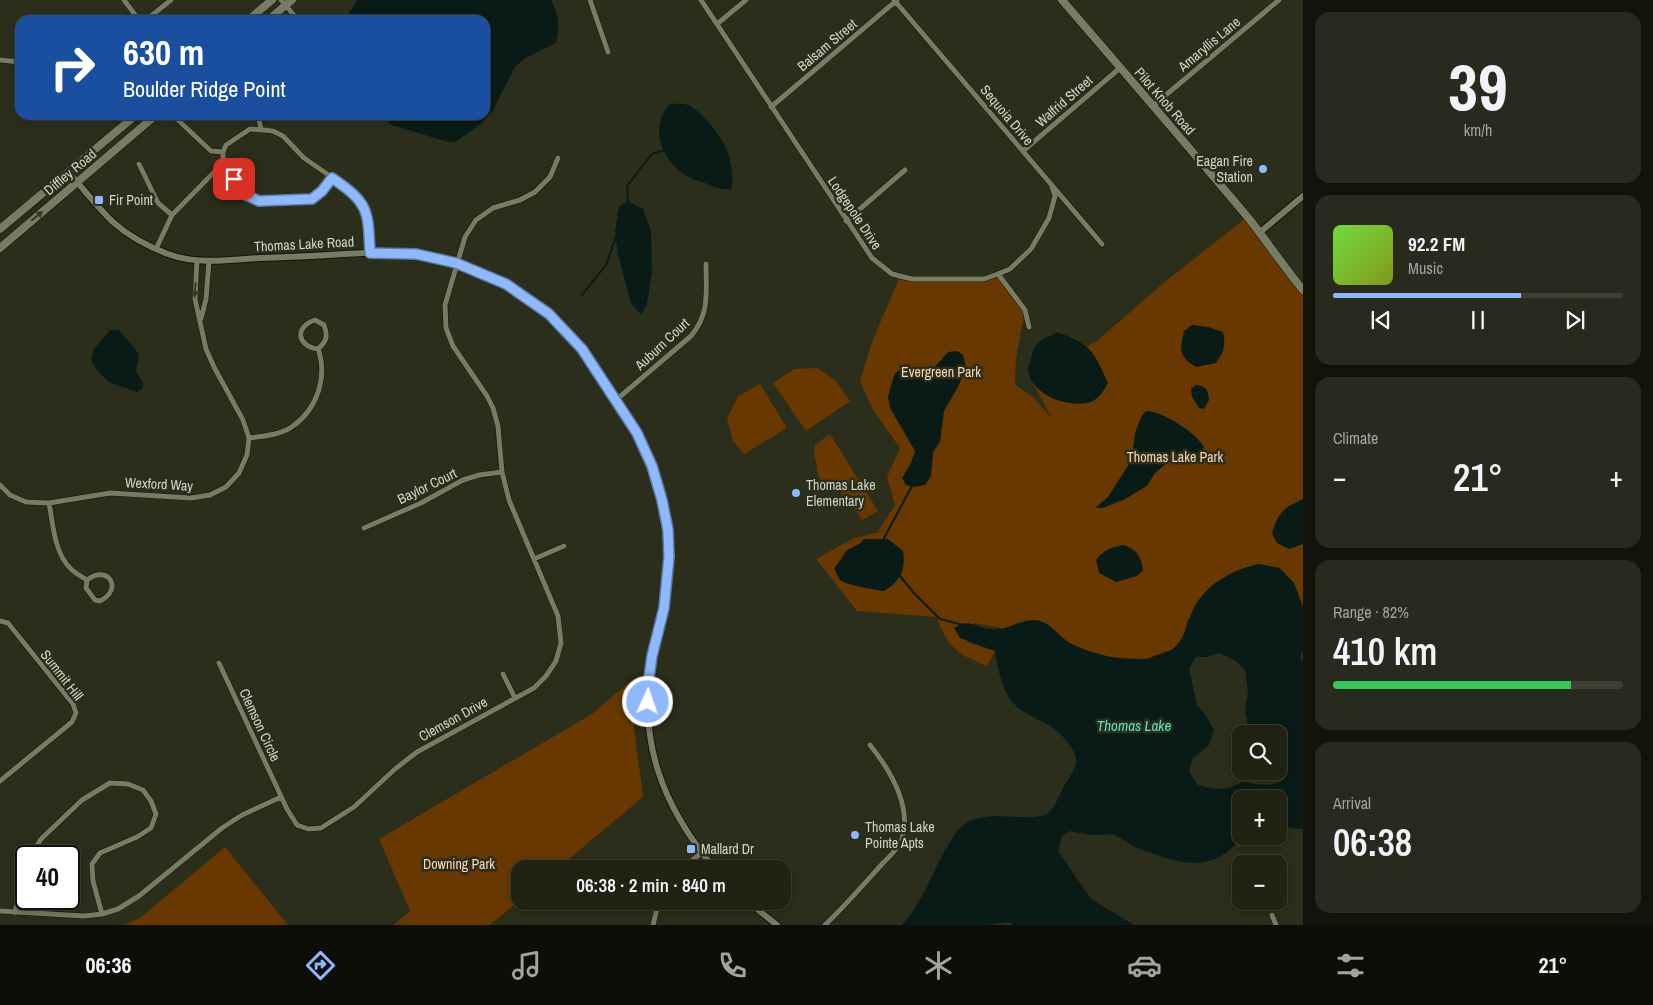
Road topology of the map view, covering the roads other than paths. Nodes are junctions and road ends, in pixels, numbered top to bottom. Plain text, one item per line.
1 (124, 0) edge
2 (171, 0) edge
3 (272, 0) edge
4 (590, 0) edge
5 (702, 0) edge
6 (746, 0) edge
7 (1062, 0) edge
8 (1279, 0) edge
9 (896, 1) edge
10 (286, 2) edge
11 (135, 15) edge
12 (152, 15) edge
13 (254, 15) edge
14 (273, 15) edge
15 (295, 15) edge
16 (717, 24) junction
17 (608, 52) dead end
18 (0, 60) edge
19 (15, 62) edge
20 (1120, 68) junction
21 (1154, 105) junction
22 (771, 106) junction
23 (130, 120) edge
24 (150, 120) edge
25 (178, 120) dead end
26 (259, 120) edge
27 (261, 129) junction
28 (1023, 151) junction
29 (223, 152) junction
30 (558, 158) dead end
31 (139, 164) dead end
32 (223, 164) junction
33 (905, 170) dead end
34 (68, 172) junction
35 (332, 178) junction
36 (78, 182) junction
37 (1051, 184) junction
38 (1303, 196) edge
39 (172, 215) junction
40 (846, 221) junction
41 (0, 229) edge
42 (1259, 233) junction
43 (1102, 244) dead end
44 (0, 248) edge
45 (156, 249) junction
46 (370, 253) junction
47 (198, 260) junction
48 (209, 260) junction
49 (456, 263) junction
50 (706, 264) dead end
51 (998, 274) junction
52 (1303, 290) edge
53 (200, 319) junction
54 (1029, 327) dead end
55 (318, 349) junction
56 (616, 400) junction
57 (249, 438) junction
58 (502, 472) junction
59 (0, 484) edge
60 (49, 503) junction
61 (364, 528) dead end
62 (564, 546) dead end
63 (534, 559) junction
64 (87, 580) junction
65 (0, 621) edge
66 (219, 663) dead end
67 (503, 674) dead end
68 (515, 698) junction
69 (870, 745) dead end
70 (0, 781) edge
71 (281, 797) junction
72 (37, 845) edge
73 (701, 853) junction
74 (693, 860) edge
75 (707, 860) edge
76 (16, 910) edge
77 (657, 910) edge
78 (758, 910) edge
79 (0, 911) edge
80 (15, 913) junction
81 (102, 914) junction
82 (1272, 914) dead end
83 (653, 925) edge
84 (777, 925) edge
85 (825, 925) edge
86 (1276, 925) edge

1 - 11 street
2 - 12 street
3 - 13 main road
4 - 17 street
5 - 16 street, Lodgepole Drive
6 - 16 street
7 - 20 main road, Pilot Knob Road
8 - 21 street, Amaryllis Lane
9 - 22 street, Balsam Street
9 - 28 street, Sequoia Drive
10 - 14 main road
10 - 15 street
16 - 22 street, Lodgepole Drive
18 - 19 street
20 - 21 main road, Pilot Knob Road
20 - 28 street, Walfrid Street
21 - 42 main road, Pilot Knob Road
22 - 40 street, Lodgepole Drive
23 - 34 main road, Diffley Road
24 - 36 main road, Diffley Road
25 - 29 street
26 - 27 street
27 - 29 street
27 - 35 street
28 - 37 street, Sequoia Drive
29 - 32 street
30 - 49 street, Clemson Drive
31 - 39 street
32 - 35 street
32 - 39 street
33 - 40 street
34 - 36 street, Thomas Lake Road
34 - 41 main road, Diffley Road
35 - 46 street
44 -> 36 main road, Diffley Road
36 - 45 street, Thomas Lake Road
37 - 43 street, Sequoia Drive
37 - 51 street, Lodgepole Drive
38 - 42 street
39 - 45 street
40 - 51 street, Lodgepole Drive
42 - 52 main road, Pilot Knob Road
45 - 47 street, Thomas Lake Road
46 - 48 street, Thomas Lake Road
46 - 49 street, Thomas Lake Road
47 - 48 street, Thomas Lake Road
47 -> 53 street
48 - 53 street
49 - 56 street, Thomas Lake Road
49 - 58 street, Clemson Drive
50 - 56 street, Auburn Court
51 - 54 street
53 - 57 street
55 - 55 street
55 - 57 street
56 - 73 street, Thomas Lake Road
57 - 60 street, Wexford Way
58 - 61 street, Baylor Court
58 - 63 street, Clemson Drive
59 - 60 street, Wexford Way
60 - 64 street
62 - 63 street
63 - 68 street, Clemson Drive
64 - 64 street
65 - 70 street, Summit Hill
66 - 71 street, Clemson Circle
67 - 68 street
68 - 71 street, Clemson Drive
69 - 85 street
71 - 81 street
72 - 81 street
73 - 74 street
73 - 75 street, Thomas Lake Road
76 - 80 street
77 - 83 street
78 - 84 street
79 - 80 street
80 - 81 street
82 - 86 street

